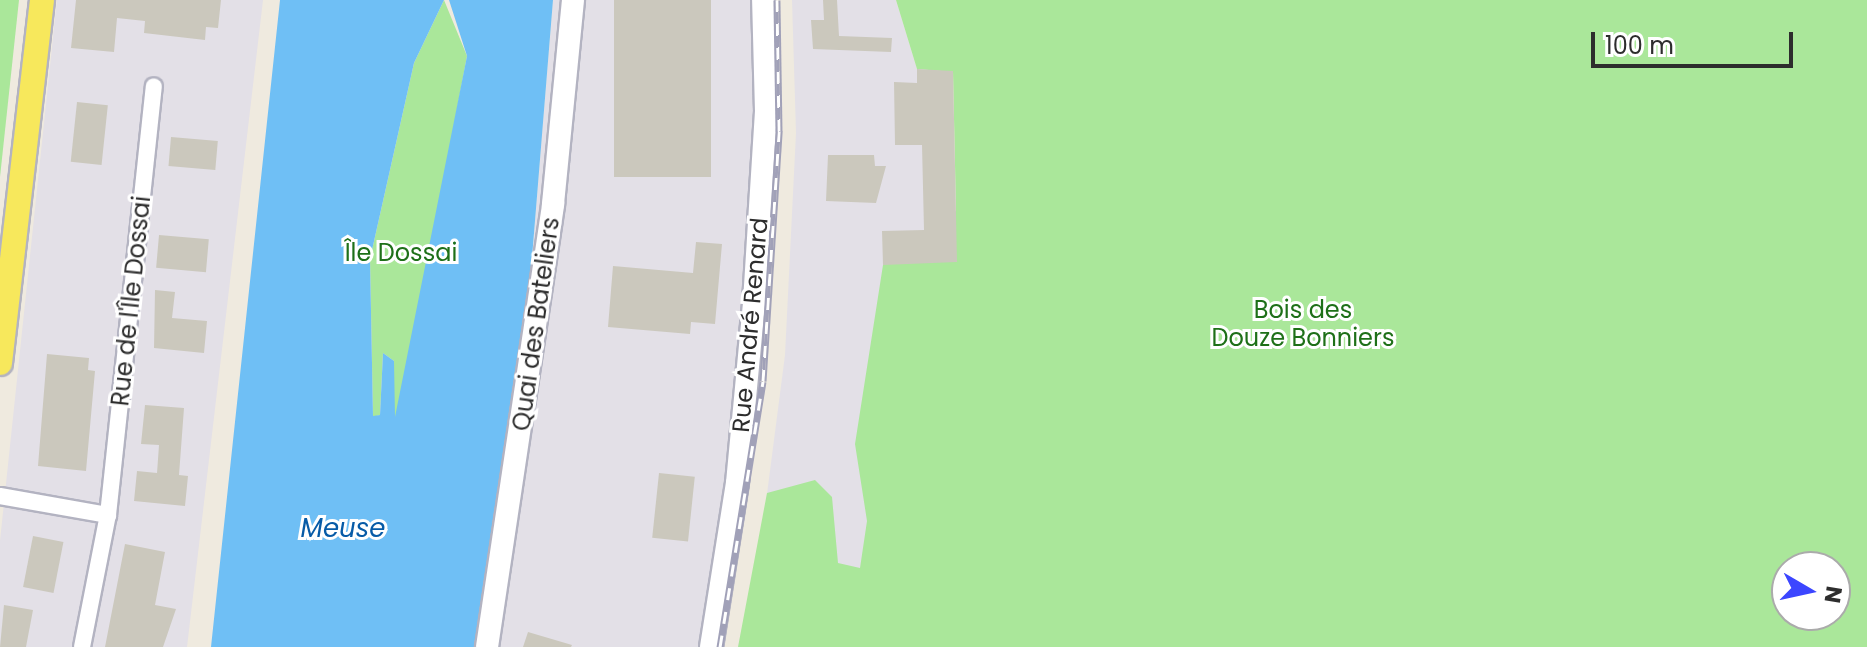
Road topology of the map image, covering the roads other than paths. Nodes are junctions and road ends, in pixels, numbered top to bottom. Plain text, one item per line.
1 (42, 0) edge
2 (573, 0) edge
3 (763, 0) edge
4 (154, 86) dead end
5 (0, 363) edge
6 (0, 496) edge
7 (108, 515) junction
8 (82, 647) edge
9 (487, 647) edge
10 (711, 647) edge

1 - 5 main road
2 - 9 street, Quai des Bateliers
3 - 10 street, Rue André Renard
4 - 7 street, Rue de l'Île Dossai
6 - 7 street
7 - 8 street, Rue de l'Île Dossai

